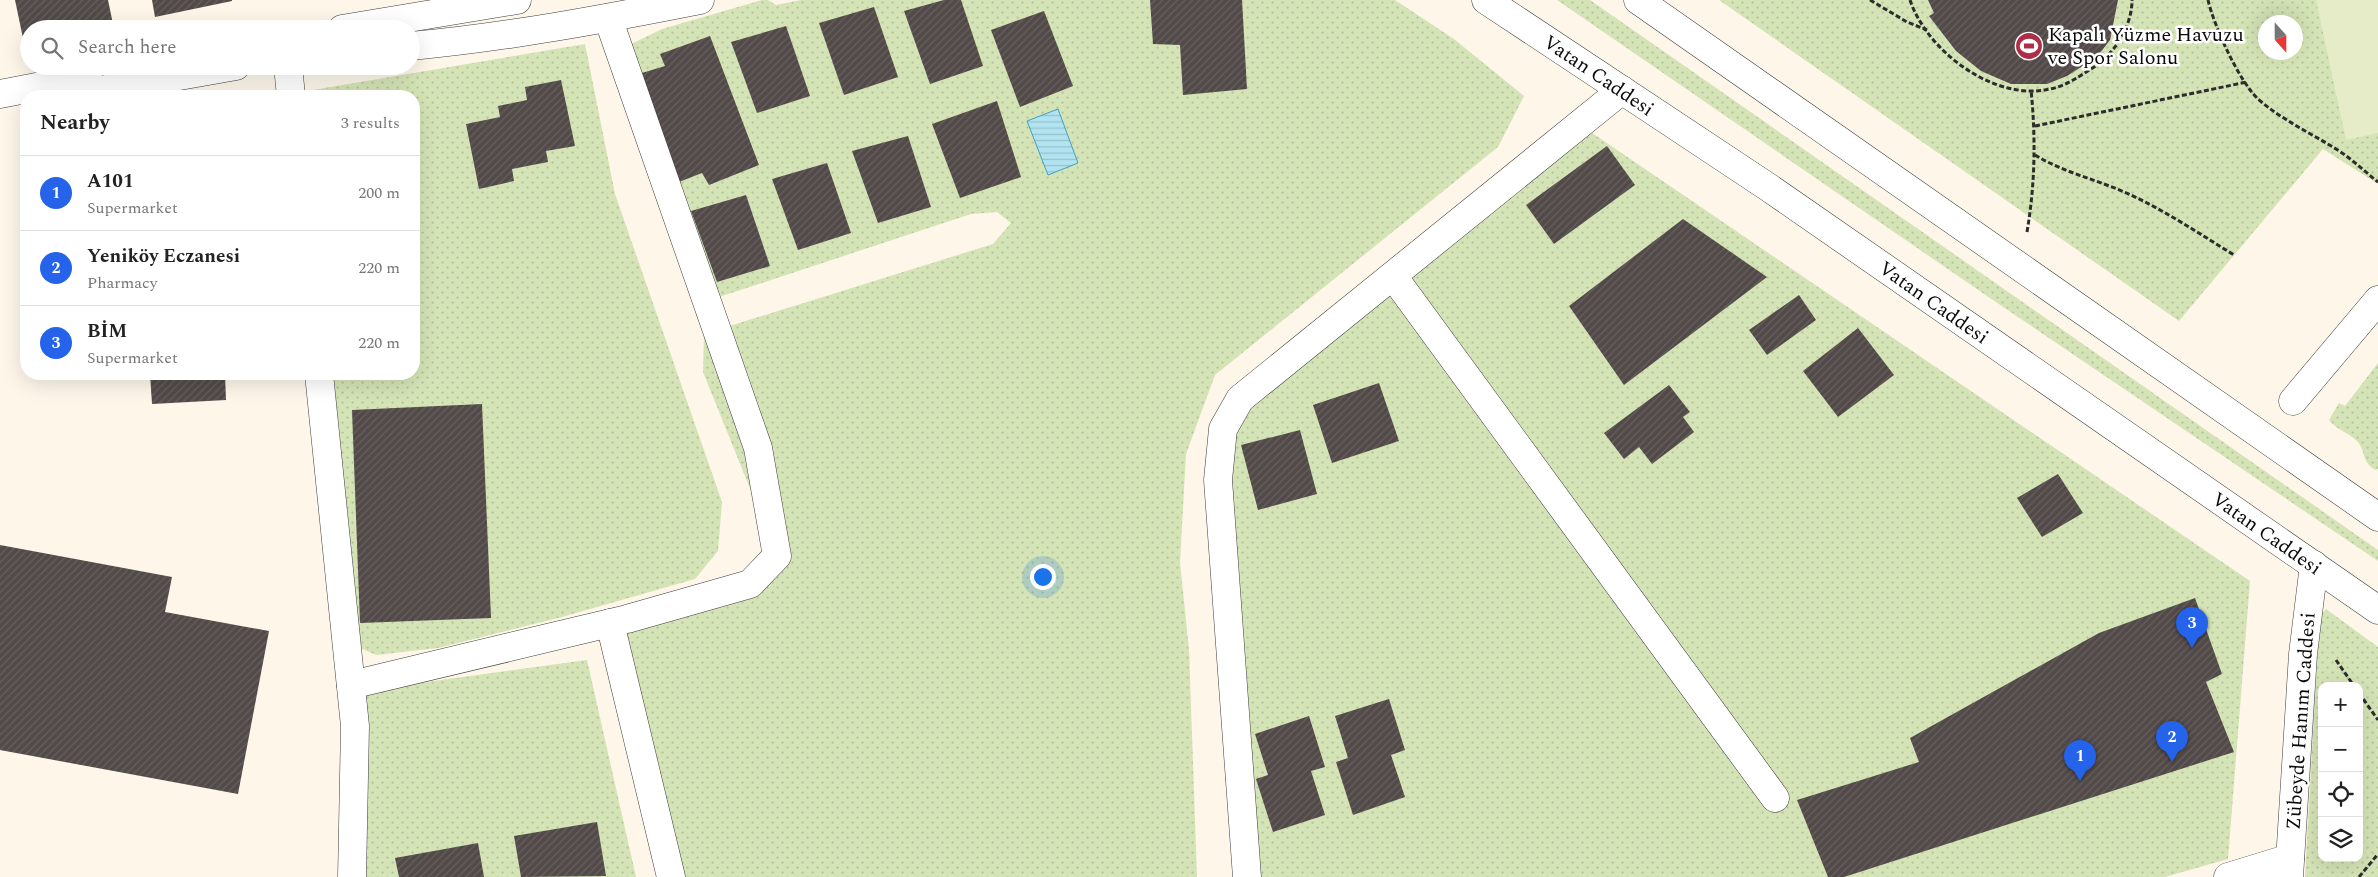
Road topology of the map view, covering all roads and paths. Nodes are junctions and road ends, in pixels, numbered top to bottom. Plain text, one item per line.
1 (517, 0) edge
2 (700, 0) edge
3 (1486, 0) edge
4 (1638, 0) edge
5 (1870, 0) edge
6 (1910, 0) edge
7 (2132, 0) edge
8 (2208, 0) edge
9 (459, 5) edge
10 (608, 18) junction
11 (386, 20) edge
12 (1928, 31) junction
13 (473, 40) junction
14 (420, 45) edge
15 (96, 75) edge
16 (185, 75) edge
17 (289, 75) edge
18 (2247, 82) junction
19 (20, 90) edge
20 (20, 90) edge
21 (100, 90) edge
22 (290, 90) edge
23 (1622, 90) junction
24 (2031, 90) junction
25 (0, 94) edge
26 (20, 104) edge
27 (0, 108) edge
28 (2035, 126) junction
29 (2035, 155) junction
30 (2378, 182) edge
31 (2234, 255) dead end
32 (2021, 268) junction
33 (1393, 276) junction
34 (2378, 300) edge
35 (320, 380) edge
36 (2293, 401) dead end
37 (2378, 517) edge
38 (2314, 565) junction
39 (2378, 610) edge
40 (610, 623) junction
41 (351, 685) junction
42 (2363, 699) edge
43 (2378, 720) edge
44 (1775, 798) dead end
45 (2378, 854) edge
46 (2290, 868) edge
47 (352, 877) edge
48 (671, 877) edge
49 (1247, 877) edge
50 (2228, 877) edge
51 (2360, 877) edge

1 - 9 street
2 - 10 street
3 - 23 street, Vatan Caddesi
4 - 32 street
5 - 12 path
6 - 12 path
7 - 24 path
8 - 18 path
9 - 11 street
9 - 13 street
10 - 13 street
10 - 40 street
12 - 24 path
13 - 14 street
15 - 19 street
16 - 21 street
17 - 22 street
18 - 28 path
18 - 30 path
20 - 25 street
23 - 33 street
23 - 38 street, Vatan Caddesi
24 - 28 path
26 - 27 street
28 - 29 path
29 - 31 path
29 - 32 path
32 - 37 street
33 - 44 street
33 - 49 street
34 - 36 street
35 - 41 street
38 - 39 street, Vatan Caddesi
38 - 46 street, Zübeyde Hanım Caddesi
40 - 41 street
40 - 48 street
41 - 47 street
42 - 43 path
45 - 51 path
46 - 50 street

